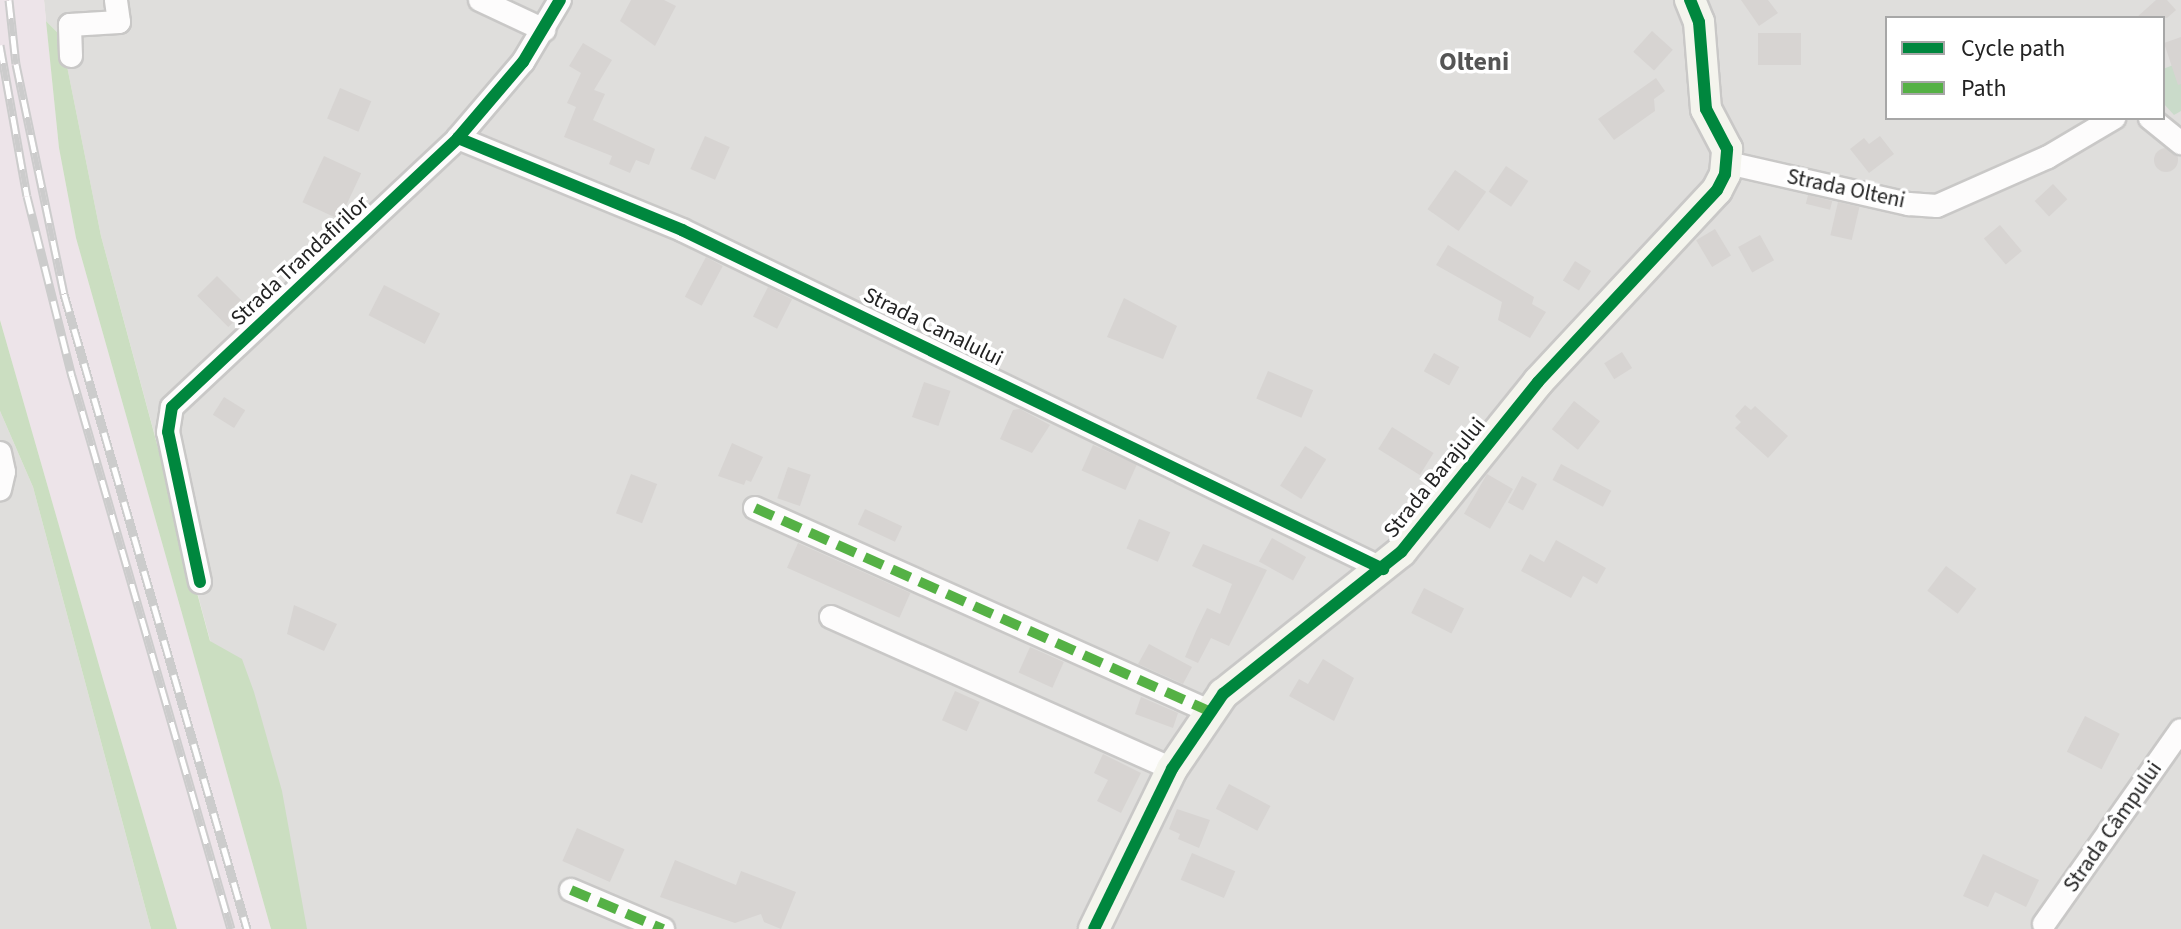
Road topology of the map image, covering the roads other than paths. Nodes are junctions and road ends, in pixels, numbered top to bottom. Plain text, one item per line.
1 (116, 0) edge
2 (480, 0) edge
3 (560, 0) edge
4 (1690, 0) edge
5 (544, 30) junction
6 (71, 56) dead end
7 (2111, 120) edge
8 (2152, 120) edge
9 (458, 138) junction
10 (2181, 143) edge
11 (1728, 163) junction
12 (0, 453) edge
13 (0, 490) edge
14 (755, 508) dead end
15 (1383, 569) junction
16 (200, 582) dead end
17 (831, 617) dead end
18 (1210, 712) junction
19 (2181, 730) edge
20 (1172, 769) junction
21 (571, 890) dead end
22 (2044, 924) dead end
23 (657, 928) edge
24 (1094, 929) edge

1 - 6 street
2 - 5 street
3 - 5 street, Strada Trandafirilor
4 - 11 street
5 - 9 street, Strada Trandafirilor
7 - 11 street, Strada Olteni
8 - 10 street
9 - 15 street, Strada Canalului
9 - 16 street, Strada Trandafirilor
11 - 15 street, Strada Barajului
12 - 13 street
14 - 18 street
15 - 18 street, Strada Barajului
17 - 20 street
18 - 20 street, Strada Barajului
19 - 22 street, Strada Câmpului
20 - 24 street, Strada Barajului
21 - 23 street

